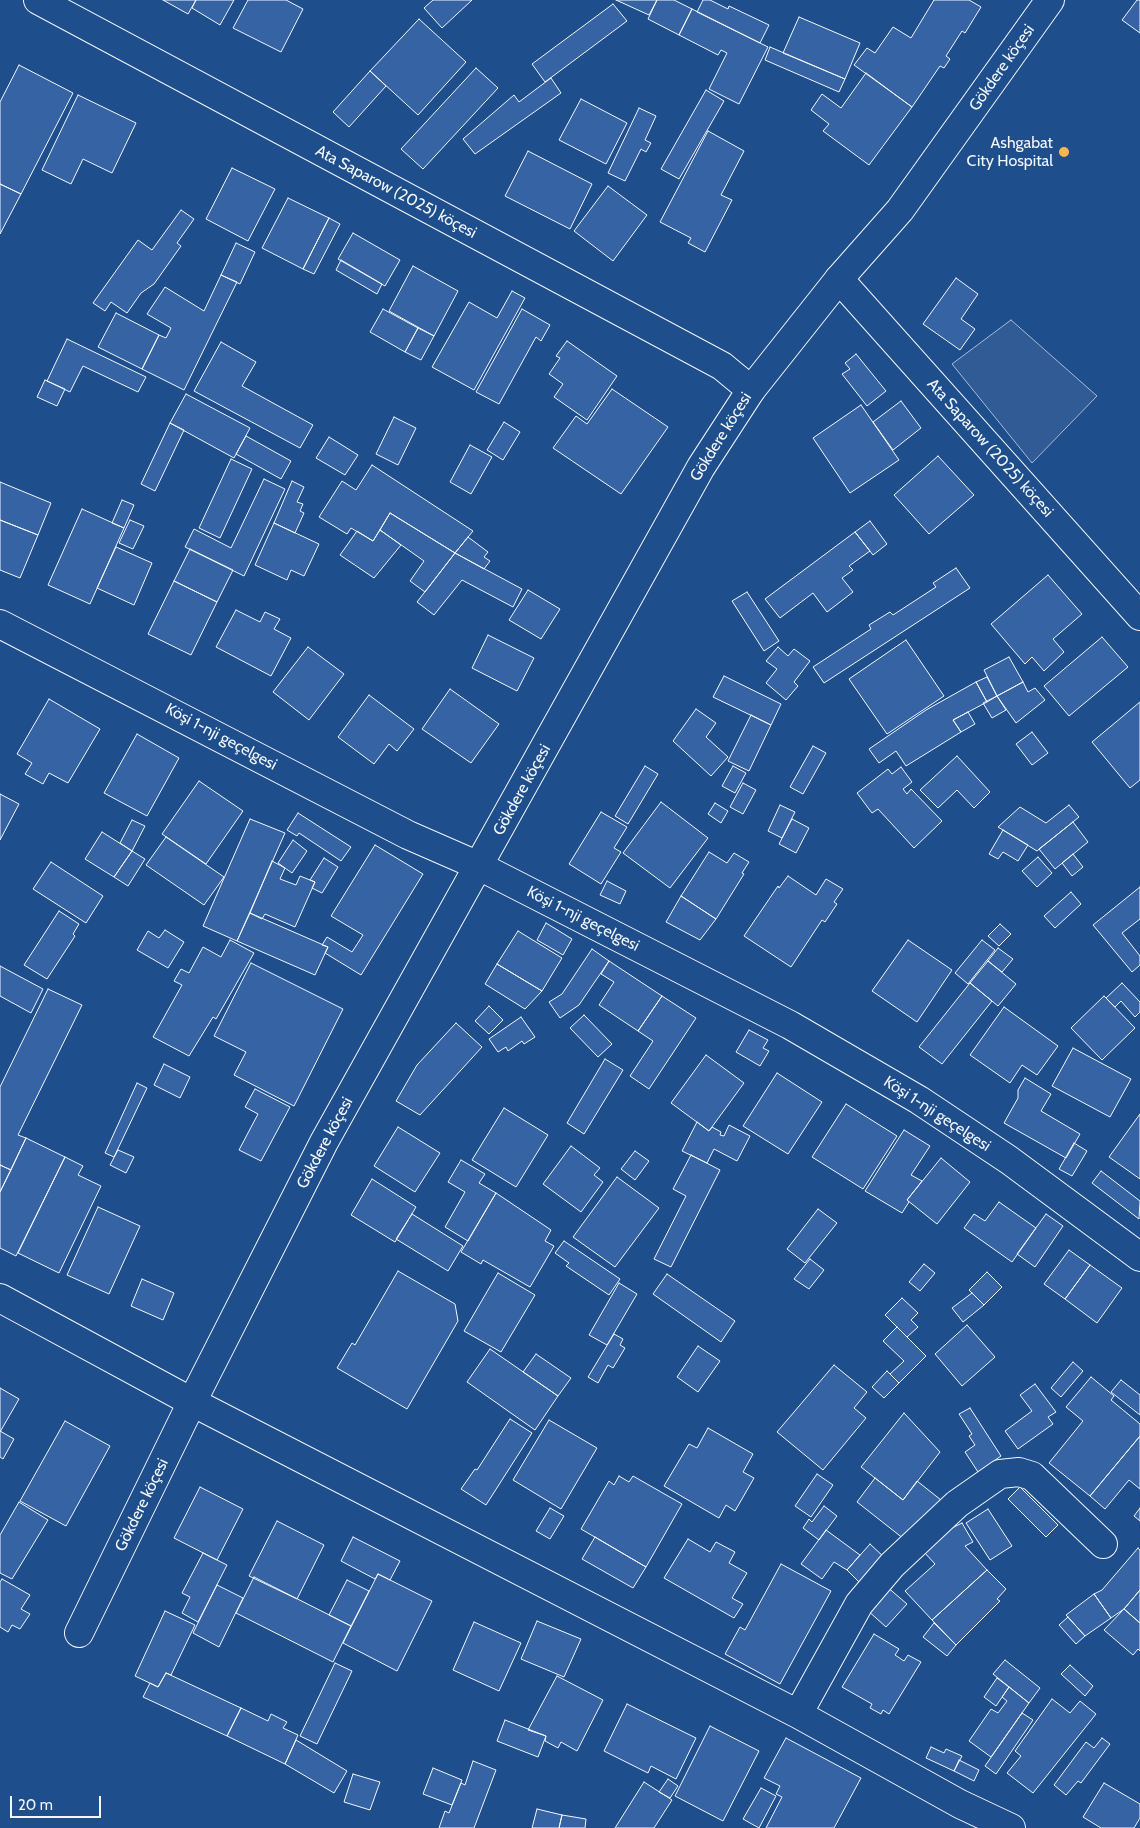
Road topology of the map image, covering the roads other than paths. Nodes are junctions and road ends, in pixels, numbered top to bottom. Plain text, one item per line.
1 (38, 0) edge
2 (1050, 0) edge
3 (839, 279) junction
4 (751, 390) junction
5 (1140, 616) edge
6 (0, 624) edge
7 (479, 866) junction
8 (1140, 1257) edge
9 (0, 1298) edge
10 (192, 1402) junction
11 (1102, 1544) dead end
12 (79, 1633) dead end
13 (798, 1714) junction
14 (1011, 1828) edge

1 - 4 street, Ata Saparow (2025) köçesi
2 - 3 street, Gökdere köçesi
3 - 4 street, Gökdere köçesi
3 - 5 street, Ata Saparow (2025) köçesi
4 - 7 street, Gökdere köçesi
6 - 7 street, Köşi 1-nji geçelgesi
7 - 8 street, Köşi 1-nji geçelgesi
7 - 10 street, Gökdere köçesi
9 - 10 street
10 - 12 street, Gökdere köçesi
10 - 13 street
11 - 13 street
13 - 14 street

